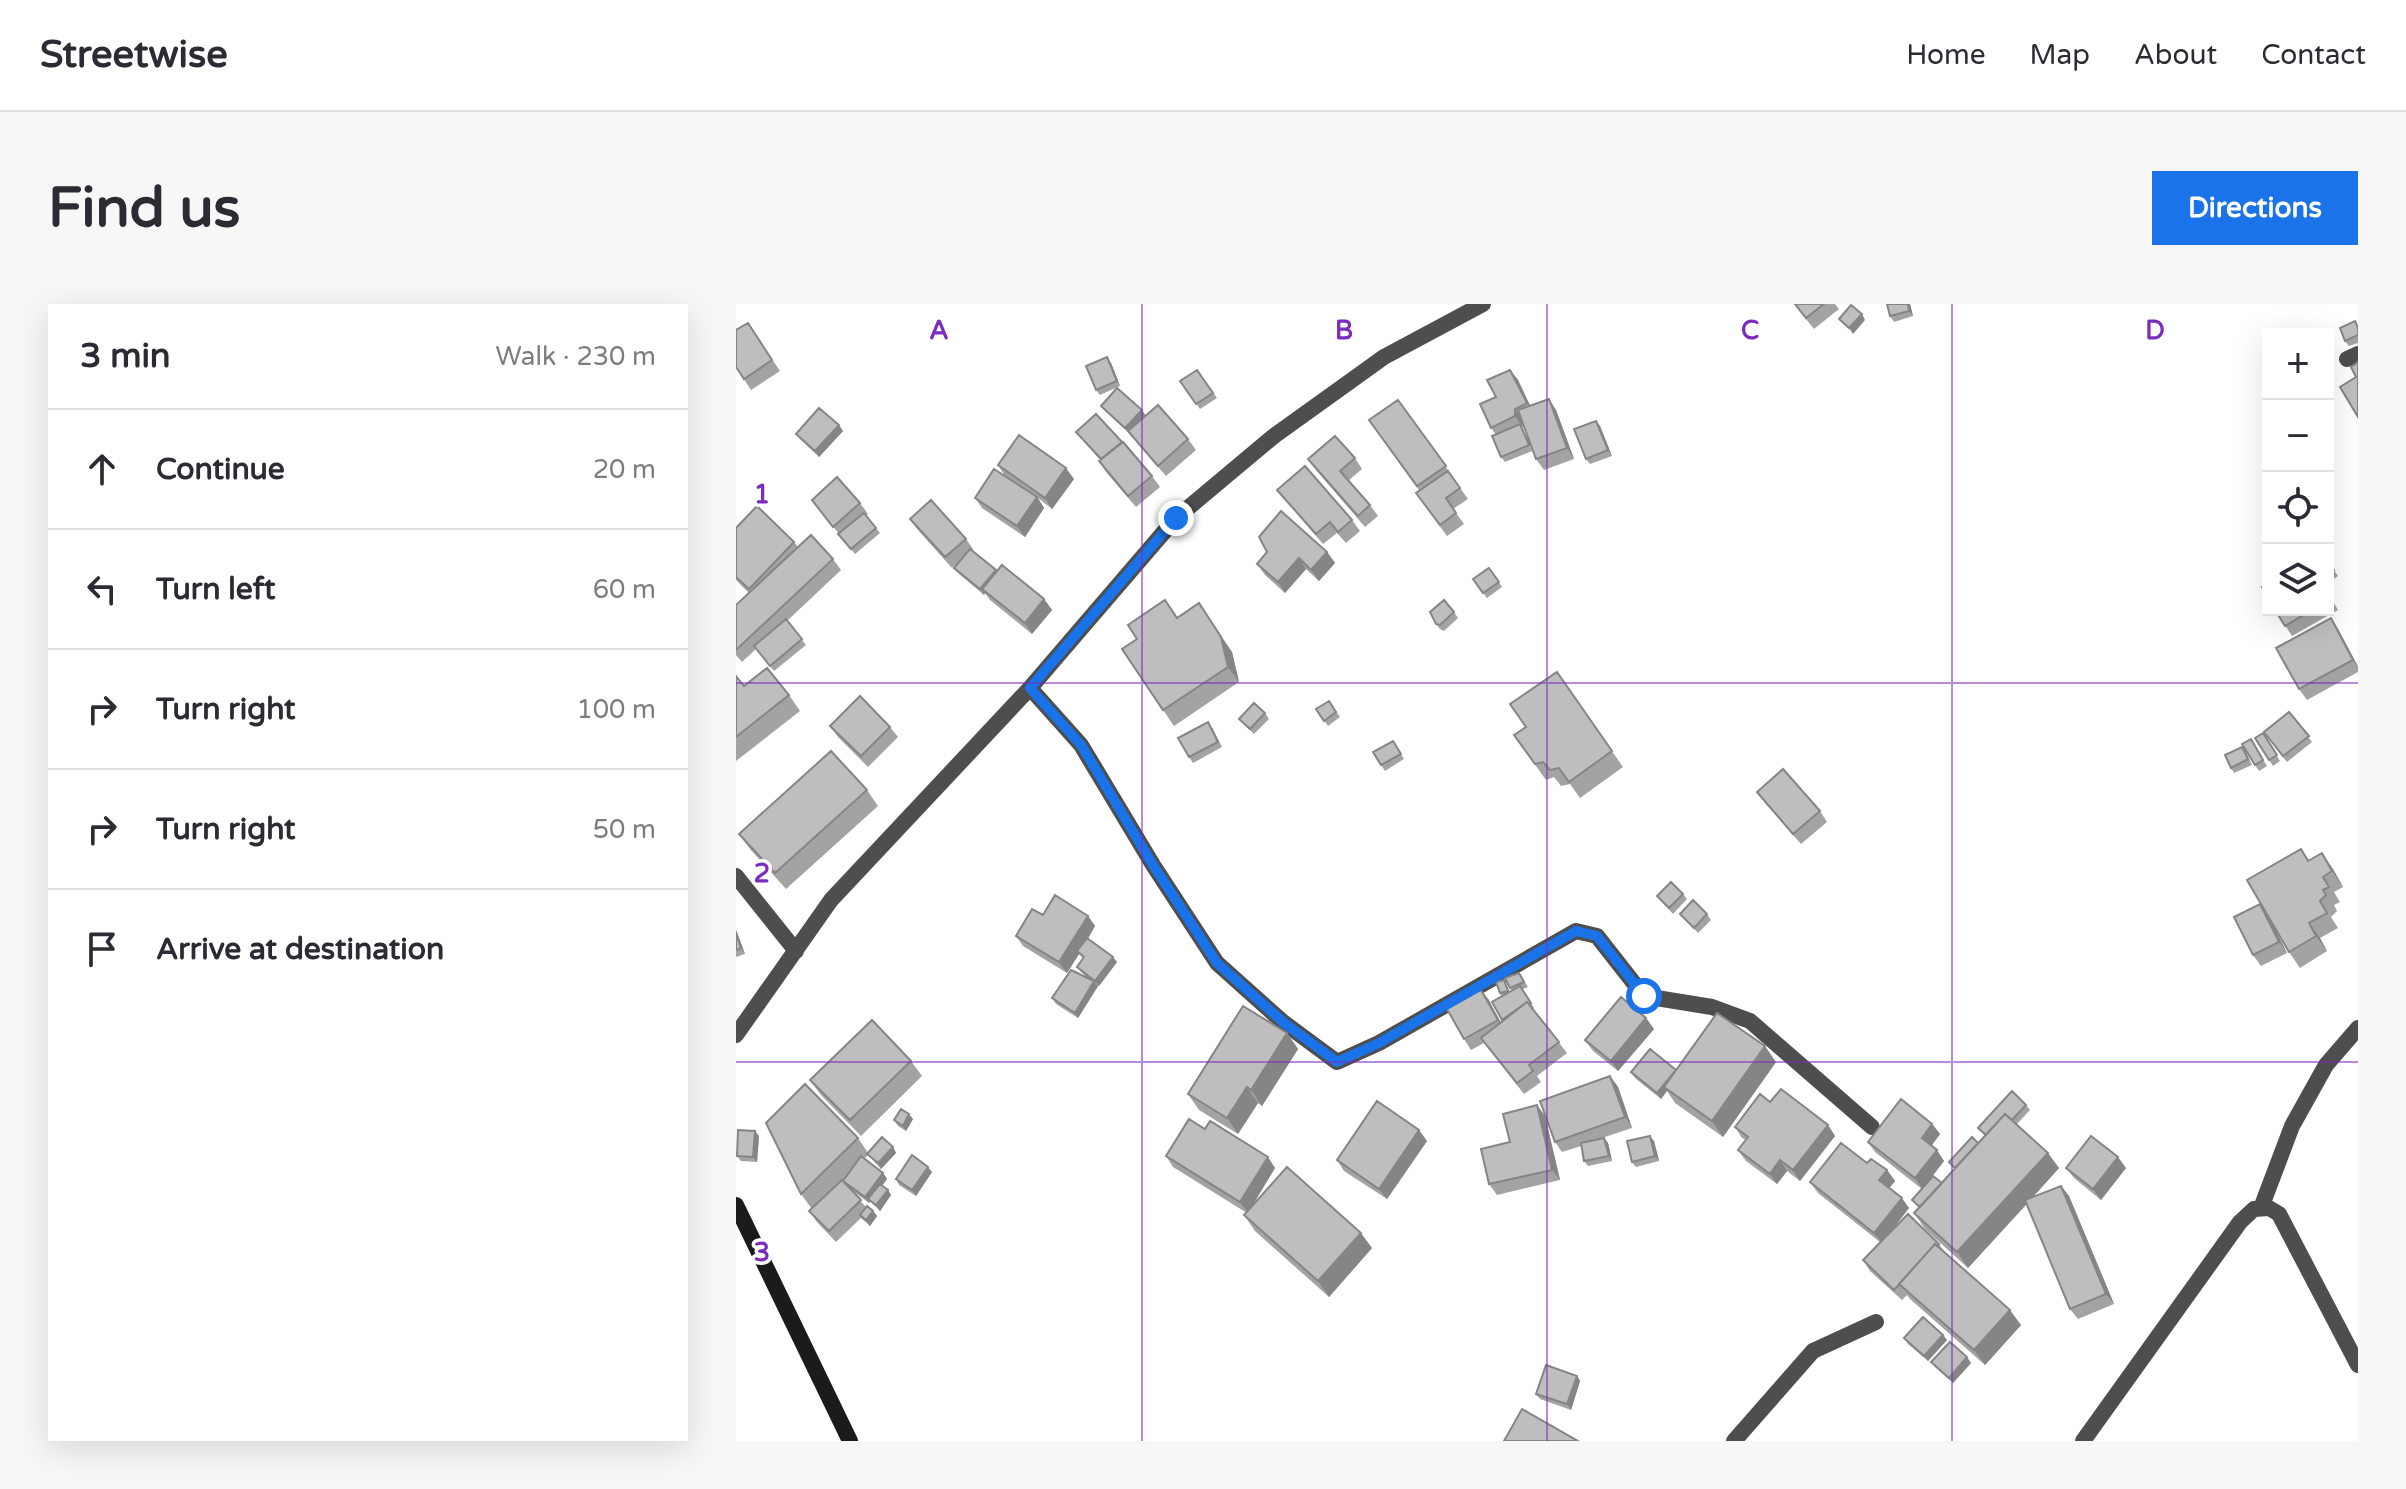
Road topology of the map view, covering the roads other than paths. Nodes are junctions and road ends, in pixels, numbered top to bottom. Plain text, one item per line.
1 (1483, 304) edge
2 (1466, 309) edge
3 (1030, 688) junction
4 (736, 876) edge
5 (796, 951) junction
6 (2358, 1028) edge
7 (736, 1035) edge
8 (1872, 1127) dead end
9 (736, 1205) edge
10 (2261, 1208) junction
11 (1876, 1322) dead end
12 (2358, 1365) edge
13 (850, 1441) edge
14 (1734, 1441) edge
15 (2083, 1441) edge

1 - 2 street
2 - 3 street
3 - 5 street
3 - 8 street
4 - 5 street
5 - 7 street
6 - 10 street
9 - 13 street
10 - 12 street
10 - 15 street
11 - 14 street

